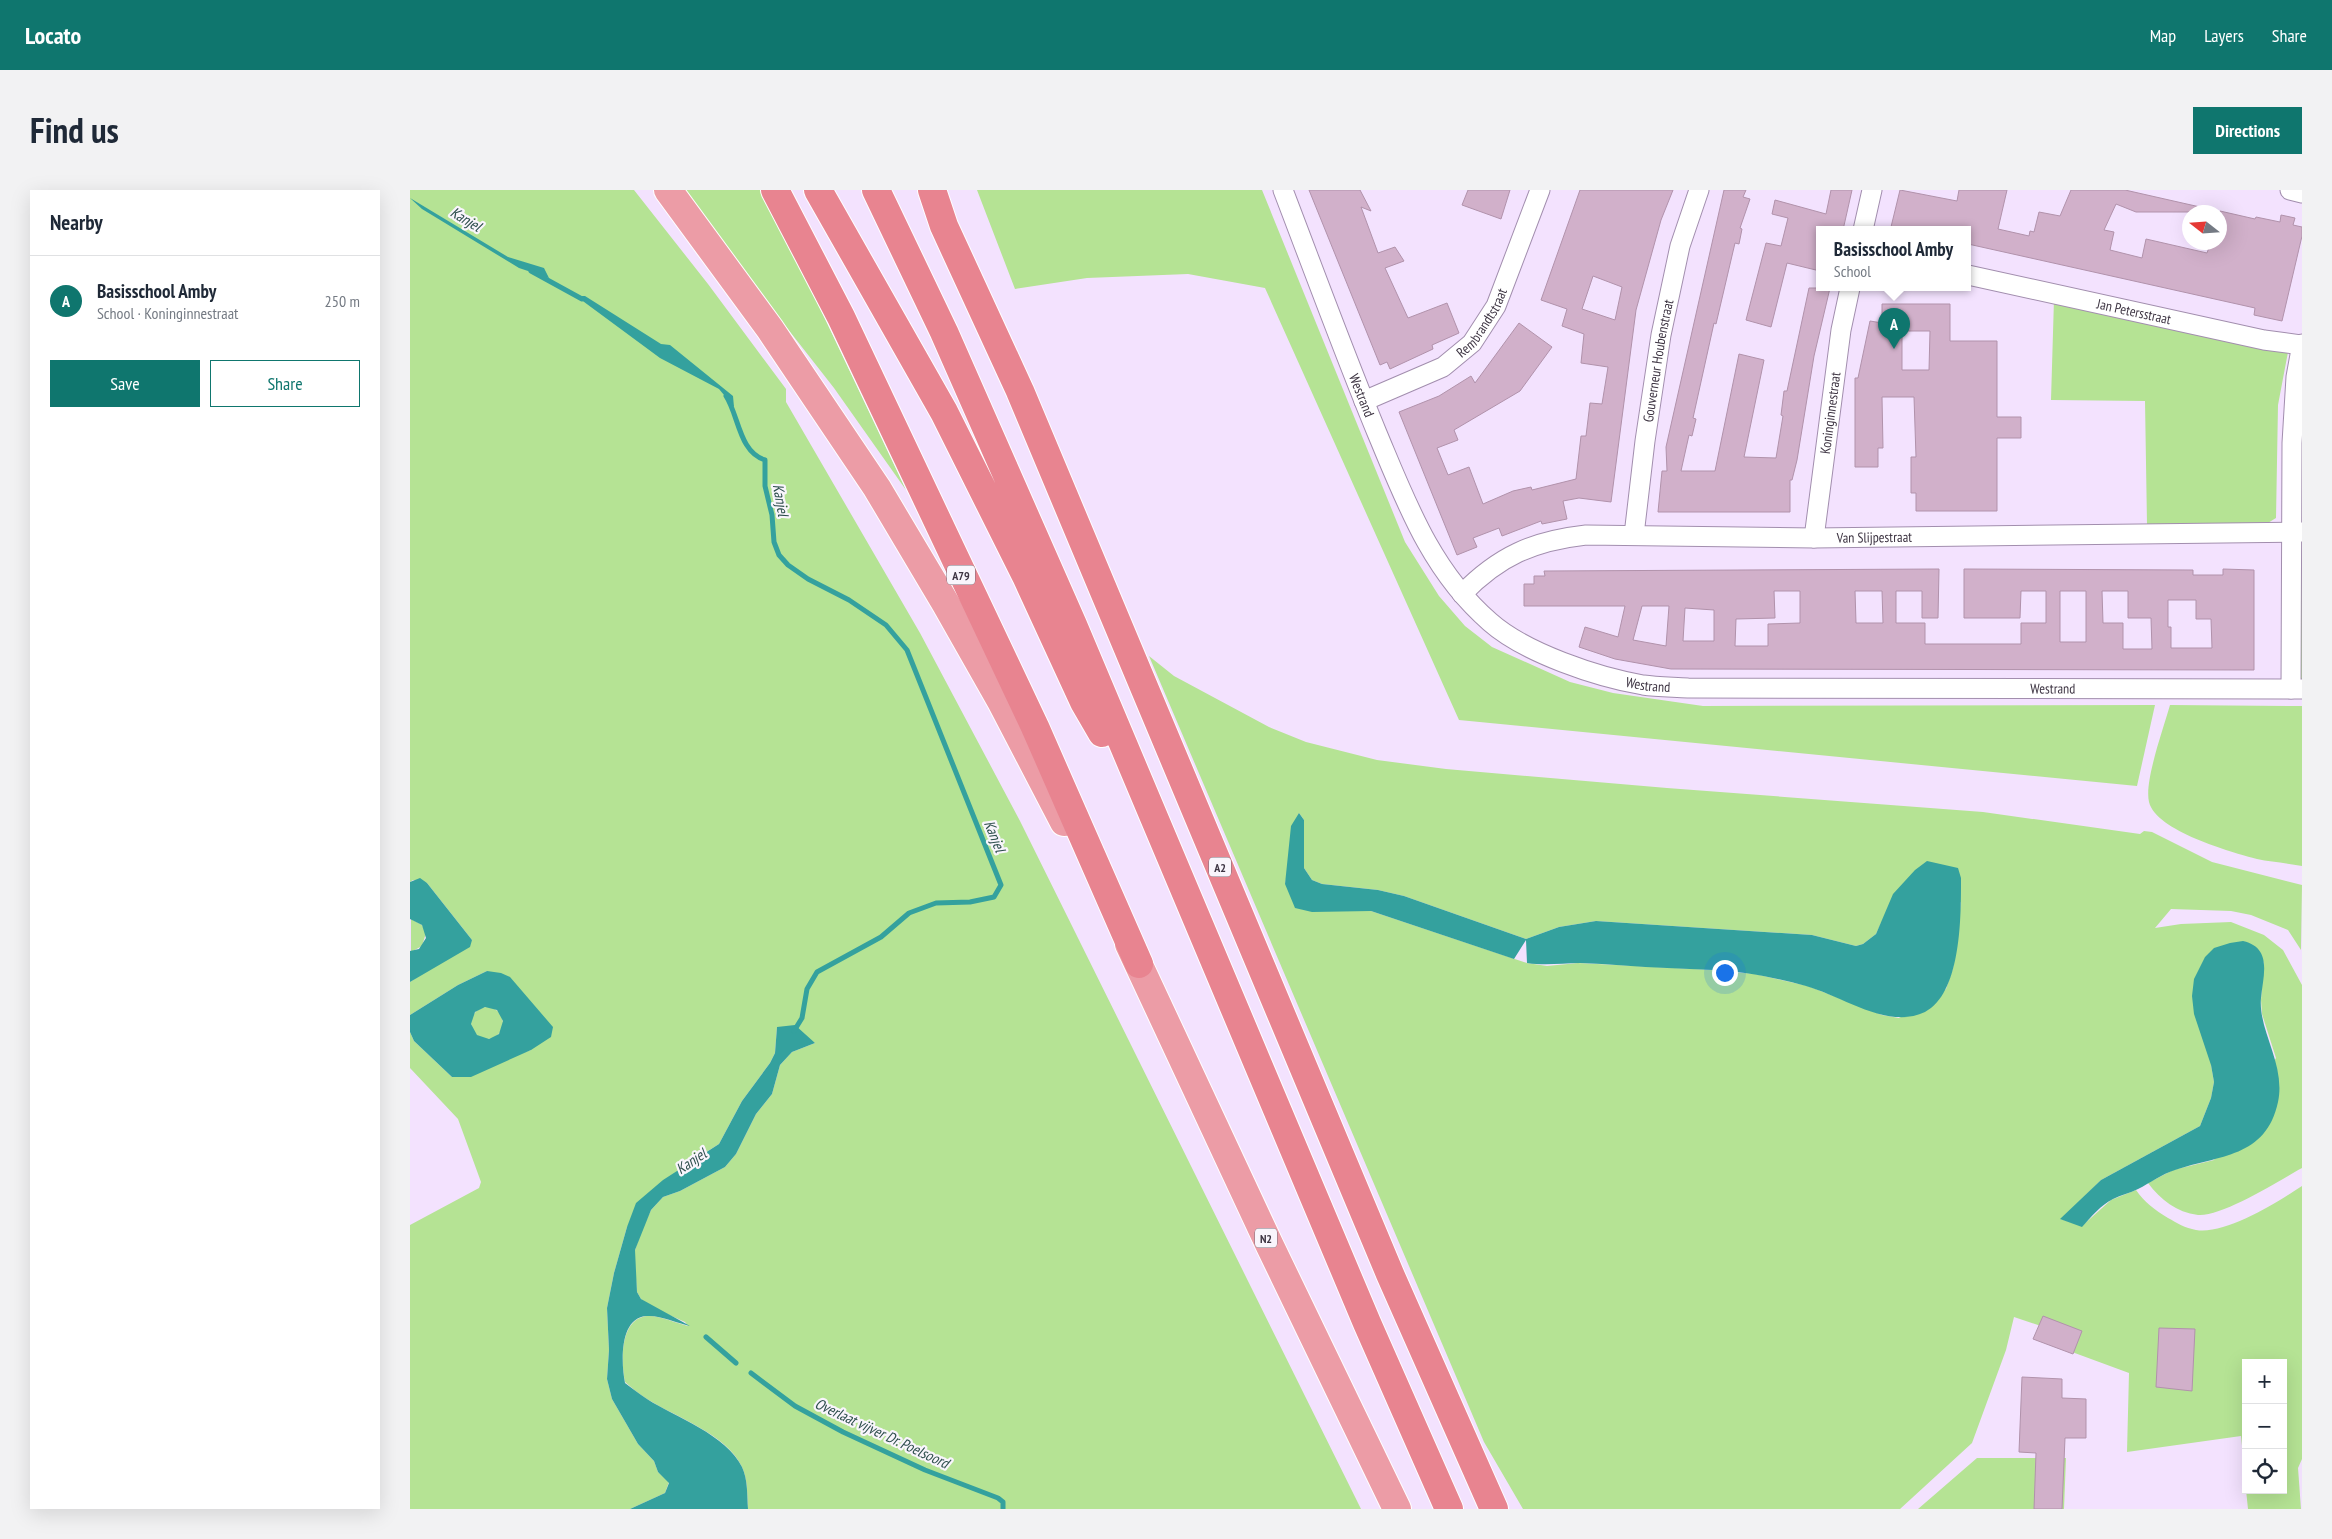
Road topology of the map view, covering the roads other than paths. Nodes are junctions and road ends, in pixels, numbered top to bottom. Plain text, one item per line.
1 (659, 190) edge
2 (668, 190) edge
3 (775, 190) edge
4 (818, 190) edge
5 (876, 190) edge
6 (922, 190) edge
7 (932, 190) edge
8 (1283, 190) edge
9 (1540, 190) edge
10 (1699, 190) edge
11 (1872, 190) edge
12 (2290, 190) edge
13 (2302, 193) edge
14 (944, 226) junction
15 (1863, 226) edge
16 (698, 233) junction
17 (1971, 275) edge
18 (1849, 291) edge
19 (2302, 345) edge
20 (1364, 401) junction
21 (2297, 532) edge
22 (1634, 535) junction
23 (1814, 538) junction
24 (1462, 594) junction
25 (2297, 689) edge
26 (1169, 855) junction
27 (1139, 964) junction
28 (1397, 1509) edge
29 (1449, 1509) edge
30 (1494, 1509) edge

1 - 16 highway, N2
2 - 16 highway, N2
3 - 27 highway, A79
4 - 26 highway
5 - 26 highway
6 - 14 highway, A2
7 - 14 highway
8 - 20 street, Westrand
9 - 20 street, Rembrandtstraat
10 - 22 street, Gouverneur Houbenstraat
11 - 15 street
12 - 13 street
14 - 30 highway, A2
16 - 27 highway, N2
17 - 19 street, Jan Petersstraat
18 - 23 street, Koninginnestraat
19 - 21 street
20 - 24 street, Westrand
21 - 23 street, Van Slijpestraat
21 - 25 street
22 - 23 street, Van Slijpestraat
22 - 24 street, Van Slijpestraat
24 - 25 street, Westrand
26 - 29 highway
27 - 28 highway, N2

